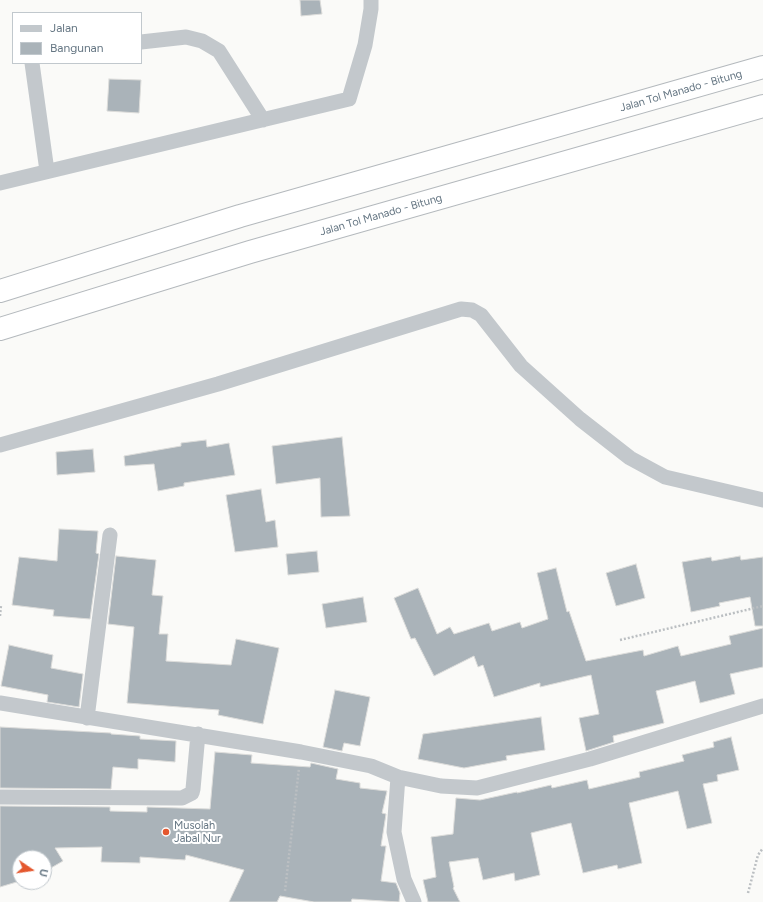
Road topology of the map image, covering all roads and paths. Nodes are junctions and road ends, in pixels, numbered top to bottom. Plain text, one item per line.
1 (370, 0) edge
2 (142, 42) edge
3 (32, 64) edge
4 (763, 67) edge
5 (763, 106) edge
6 (263, 120) junction
7 (47, 171) junction
8 (0, 183) edge
9 (0, 291) edge
10 (0, 329) edge
11 (0, 445) edge
12 (763, 500) edge
13 (110, 536) dead end
14 (1, 605) dead end
15 (763, 606) edge
16 (0, 616) edge
17 (620, 640) dead end
18 (0, 703) edge
19 (763, 706) edge
20 (88, 718) junction
21 (198, 734) junction
22 (301, 752) junction
23 (398, 777) junction
24 (0, 797) edge
25 (763, 848) edge
26 (285, 891) dead end
27 (748, 893) dead end
28 (414, 902) edge

1 - 6 street
2 - 6 street
3 - 7 street
4 - 9 highway, Jalan Tol Manado - Bitung
5 - 10 highway, Jalan Tol Manado - Bitung
6 - 7 street
7 - 8 street
11 - 12 street
13 - 20 street
14 - 16 path
15 - 17 path
18 - 20 street
19 - 23 street
20 - 21 street
21 - 22 street
21 - 24 street
22 - 23 street
22 - 26 path
23 - 28 street
25 - 27 path

